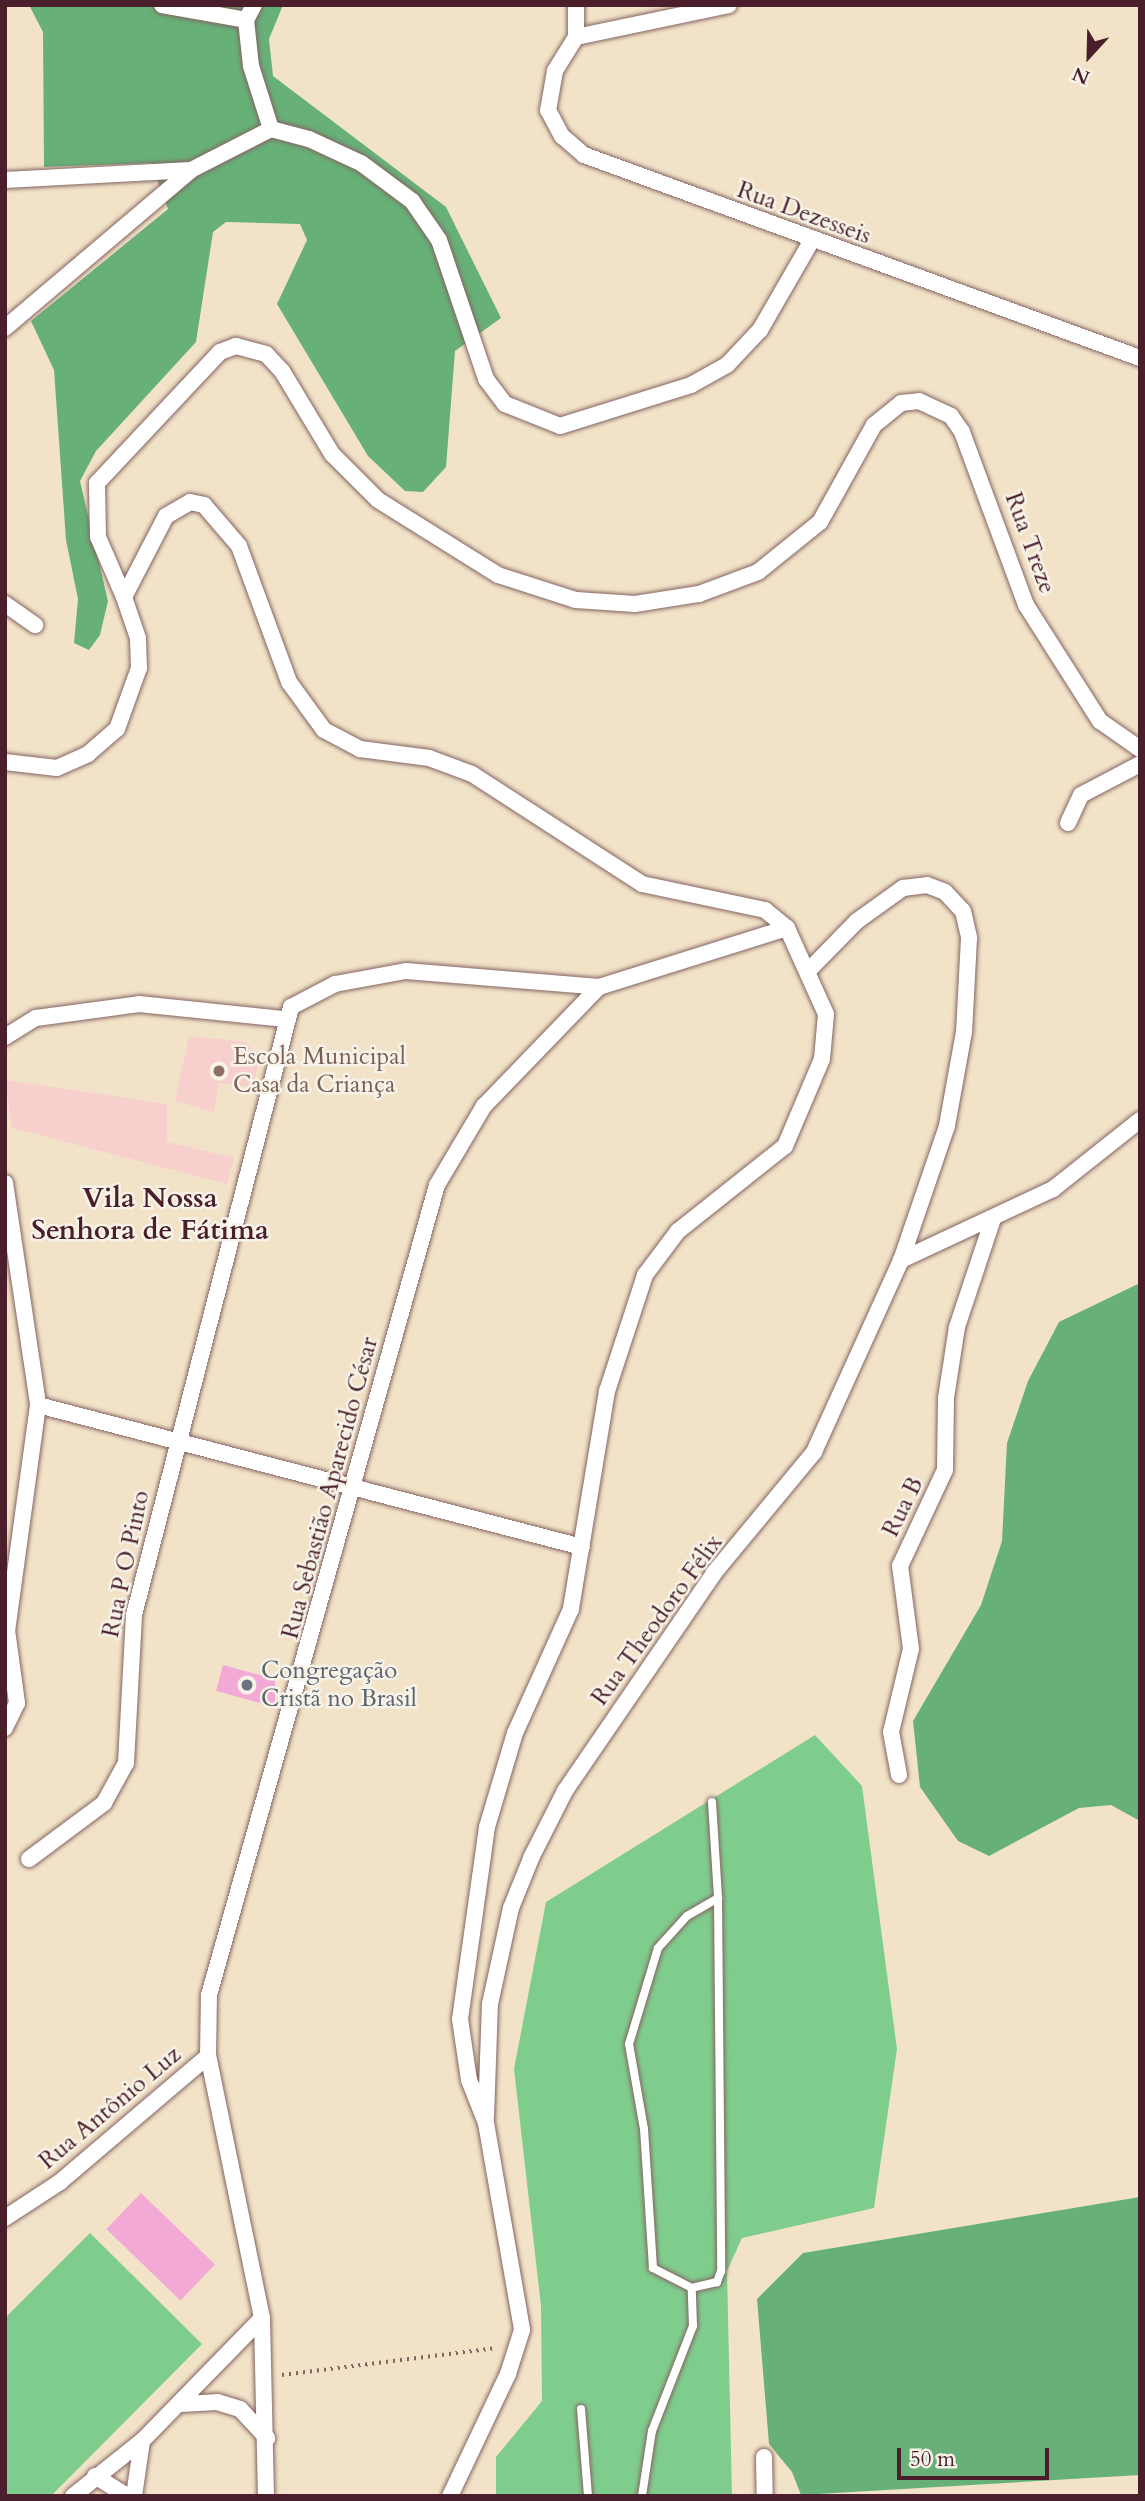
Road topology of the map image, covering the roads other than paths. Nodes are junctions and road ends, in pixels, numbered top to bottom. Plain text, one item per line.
1 (162, 5) edge
2 (254, 5) edge
3 (576, 5) edge
4 (730, 5) edge
5 (246, 20) junction
6 (576, 37) junction
7 (271, 129) junction
8 (191, 170) junction
9 (5, 180) edge
10 (812, 240) junction
11 (5, 328) edge
12 (1140, 358) edge
13 (124, 597) junction
14 (5, 604) edge
15 (34, 625) dead end
16 (1140, 749) edge
17 (5, 762) edge
18 (1140, 764) edge
19 (1068, 823) dead end
20 (787, 928) junction
21 (810, 969) junction
22 (599, 987) junction
23 (285, 1019) junction
24 (5, 1037) edge
25 (1140, 1120) edge
26 (5, 1183) edge
27 (993, 1219) junction
28 (901, 1260) junction
29 (38, 1405) junction
30 (177, 1444) junction
31 (356, 1487) junction
32 (582, 1547) junction
33 (5, 1728) edge
34 (900, 1775) dead end
35 (712, 1802) dead end
36 (29, 1859) dead end
37 (718, 1898) junction
38 (208, 2056) junction
39 (486, 2123) junction
40 (5, 2218) edge
41 (692, 2288) junction
42 (262, 2318) junction
43 (181, 2404) junction
44 (581, 2409) dead end
45 (267, 2438) junction
46 (142, 2441) junction
47 (764, 2457) dead end
48 (95, 2476) junction
49 (456, 2491) edge
50 (73, 2496) edge
51 (127, 2496) edge
52 (134, 2496) edge
53 (266, 2496) edge
54 (588, 2496) edge
55 (642, 2496) edge
56 (765, 2496) edge

1 - 5 street
2 - 5 street
3 - 6 street
4 - 6 street
5 - 7 street
6 - 10 street, Rua Dezesseis
7 - 8 street
7 - 10 street
8 - 9 street
8 - 11 street
10 - 12 street, Rua Dezesseis
13 - 16 street, Rua Treze
13 - 17 street
13 - 20 street
14 - 15 street
18 - 19 street
20 - 21 street
20 - 22 street, Rua Sebastião Aparecido César
21 - 28 street, Rua Theodoro Félix
21 - 32 street
22 - 23 street
22 - 31 street, Rua Sebastião Aparecido César
23 - 24 street
23 - 30 street, Rua P O Pinto
25 - 27 street
26 - 29 street
27 - 28 street
27 - 34 street, Rua B
28 - 39 street, Rua Theodoro Félix
29 - 30 street
29 - 33 street
30 - 31 street
30 - 36 street, Rua P O Pinto
31 - 32 street
31 - 38 street, Rua Sebastião Aparecido César
32 - 39 street
35 - 37 lane
37 - 41 lane
37 - 41 lane
38 - 40 street, Rua Antônio Luz
38 - 42 street, Rua Sebastião Aparecido César
39 - 49 street
41 - 55 lane
42 - 43 street
42 - 45 street, Rua Sebastião Aparecido César
43 - 45 street
43 - 46 street
44 - 54 lane
45 - 53 street, Rua Sebastião Aparecido César
46 - 48 street
46 - 52 street
47 - 56 street
48 - 50 street
48 - 51 street

